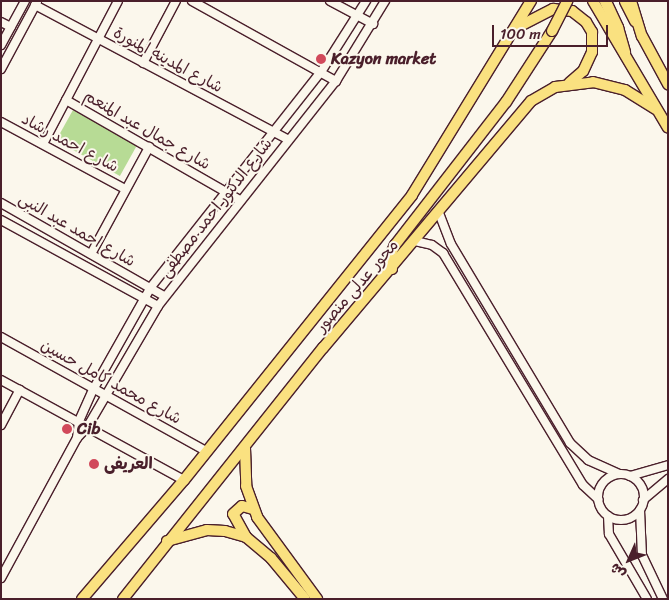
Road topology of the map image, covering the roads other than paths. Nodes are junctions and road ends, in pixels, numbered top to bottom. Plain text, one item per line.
1 (25, 1) edge
2 (118, 1) edge
3 (176, 1) edge
4 (192, 1) edge
5 (330, 1) edge
6 (366, 1) edge
7 (384, 1) edge
8 (530, 1) edge
9 (567, 1) edge
10 (593, 1) edge
11 (605, 1) edge
12 (625, 1) edge
13 (632, 1) edge
14 (36, 3) edge
15 (358, 16) junction
16 (1, 22) edge
17 (636, 22) junction
18 (372, 24) junction
19 (11, 27) junction
20 (513, 30) junction
21 (98, 38) junction
22 (1, 45) edge
23 (624, 52) junction
24 (143, 62) junction
25 (1, 68) edge
26 (321, 72) junction
27 (336, 81) junction
28 (568, 84) junction
29 (668, 84) edge
30 (66, 100) junction
31 (656, 109) junction
32 (1, 122) edge
33 (668, 128) edge
34 (273, 132) junction
35 (287, 139) junction
36 (42, 144) junction
37 (149, 146) junction
38 (125, 189) junction
39 (227, 192) junction
40 (240, 200) junction
41 (1, 202) edge
42 (439, 213) junction
43 (1, 220) edge
44 (448, 237) junction
45 (415, 242) junction
46 (436, 247) junction
47 (91, 254) junction
48 (392, 269) junction
49 (151, 288) junction
50 (164, 296) junction
51 (144, 298) junction
52 (158, 306) junction
53 (1, 337) edge
54 (1, 380) edge
55 (94, 388) junction
56 (20, 390) junction
57 (106, 394) junction
58 (79, 421) junction
59 (1, 426) edge
60 (88, 426) junction
61 (77, 438) junction
62 (244, 448) junction
63 (206, 451) junction
64 (668, 465) edge
65 (619, 474) junction
66 (630, 476) junction
67 (668, 479) edge
68 (184, 480) junction
69 (598, 499) junction
70 (643, 500) junction
71 (253, 509) junction
72 (640, 510) junction
73 (608, 516) junction
74 (246, 537) junction
75 (166, 542) junction
76 (1, 578) edge
77 (82, 599) edge
78 (122, 599) edge
79 (305, 599) edge
80 (318, 599) edge
81 (647, 599) edge
82 (662, 599) edge

1 - 19 street
2 - 21 street
3 - 24 street
4 - 26 street
5 - 15 street
6 - 15 street, شارع الدكتور احمد مصطفى
7 - 18 street, شارع الدكتور احمد مصطفى
8 - 20 main road, محور عدلى منصور
9 - 48 main road, bridge
10 - 23 main road
11 - 23 highway
12 - 17 highway
13 - 17 main road
14 - 21 street, شارع المدينه المنورة
14 - 25 street
15 - 18 street
15 - 26 street, شارع الدكتور احمد مصطفى
16 - 19 street
17 - 29 main road
18 - 27 street, شارع الدكتور احمد مصطفى
19 - 22 street
20 - 28 main road
20 - 63 main road, محور عدلى منصور
21 - 24 street, شارع المدينه المنورة
21 - 30 street
23 - 31 main road
24 - 34 street, شارع المدينه المنورة
26 - 27 street
26 - 34 street, شارع الدكتور احمد مصطفى
27 - 35 street, شارع الدكتور احمد مصطفى
28 - 31 main road, محور عدلى منصور
28 - 42 main road, محور عدلى منصور
30 - 36 street
30 - 37 street, شارع جمال عبد المنعم
31 - 33 main road
32 - 36 street, شارع احمد رشاد
34 - 35 street, شارع المدينه المنورة
34 - 39 street, شارع الدكتور احمد مصطفى
35 - 40 street, شارع الدكتور احمد مصطفى
36 - 38 street, شارع احمد رشاد
37 - 38 street
37 - 39 street, شارع جمال عبد المنعم
38 - 47 street
39 - 40 street, شارع جمال عبد المنعم
39 - 49 street, شارع الدكتور احمد مصطفى
40 - 50 street, شارع الدكتور احمد مصطفى
41 - 47 street, شارع احمد عبد النبى
42 - 44 street
42 - 45 main road, محور عدلى منصور
43 - 51 street, شارع احمد عبد النبى
44 - 46 street
44 - 65 street
45 - 46 street
45 - 48 main road, محور عدلى منصور
46 - 69 street
47 - 49 street, شارع احمد عبد النبى
48 - 62 main road, محور عدلى منصور
49 - 50 street, شارع احمد عبد النبى
49 - 51 street, شارع الدكتور احمد مصطفى
50 - 52 street, شارع الدكتور احمد مصطفى
51 - 52 street, شارع احمد عبد النبى
51 - 55 street, شارع الدكتور احمد مصطفى
52 - 57 street, شارع الدكتور احمد مصطفى
53 - 55 street, شارع محمد كامل حسين
54 - 56 street
55 - 57 street, شارع محمد كامل حسين
55 - 58 street, شارع الدكتور احمد مصطفى
56 - 58 street
56 - 59 street
57 - 60 street, شارع الدكتور احمد مصطفى
57 - 63 street, شارع محمد كامل حسين
58 - 60 street
58 - 61 street, شارع الدكتور احمد مصطفى
60 - 61 street, شارع الدكتور احمد مصطفى
60 - 68 street
61 - 76 street, شارع الدكتور احمد مصطفى
62 - 71 main road
62 - 75 main road, محور عدلى منصور
63 - 68 main road, محور عدلى منصور
64 - 66 street
65 - 66 street
65 - 69 street
66 - 70 street
67 - 70 street
68 - 77 main road, محور عدلى منصور
69 - 73 street
70 - 72 street
71 - 74 main road
71 - 80 main road
72 - 73 street
72 - 82 street
73 - 81 street
74 - 75 main road
74 - 79 main road
75 - 78 main road, محور عدلى منصور

